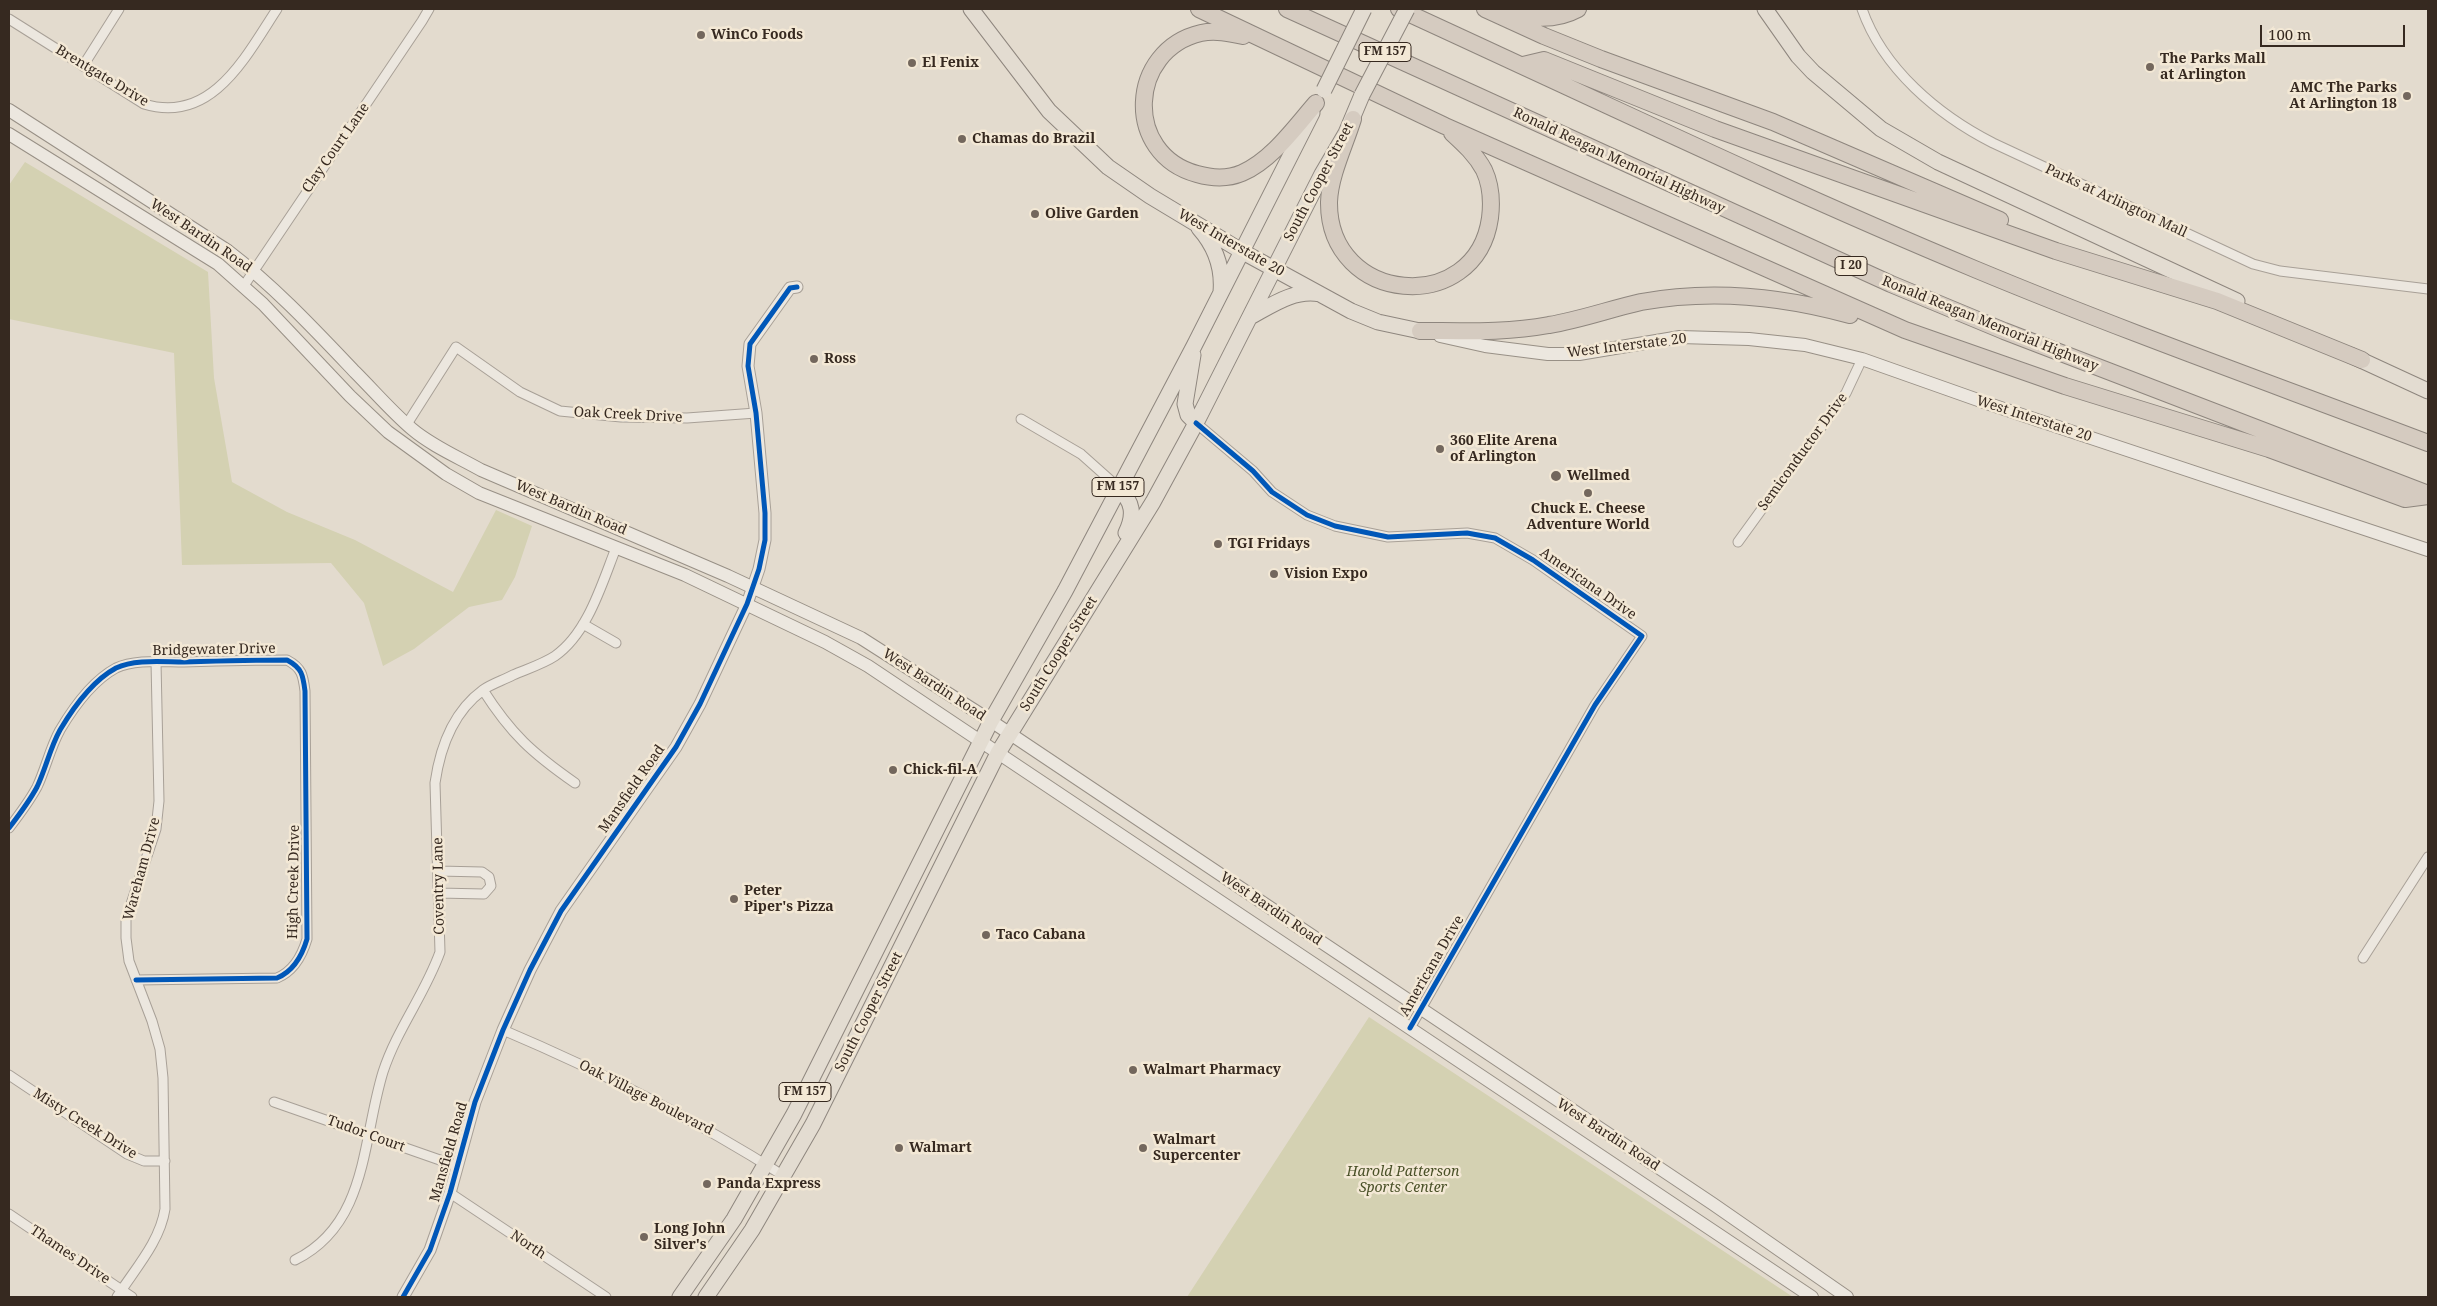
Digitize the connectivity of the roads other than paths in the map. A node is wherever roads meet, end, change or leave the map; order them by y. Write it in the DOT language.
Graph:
graph roads {
  1 [pos="118,9"];
  2 [pos="277,9"];
  3 [pos="429,9"];
  4 [pos="971,9"];
  5 [pos="1198,9"];
  6 [pos="1287,9"];
  7 [pos="1364,9"];
  8 [pos="1399,9"];
  9 [pos="1407,9"];
  10 [pos="1485,9"];
  11 [pos="1497,9"];
  12 [pos="1578,9"];
  13 [pos="1765,9"];
  14 [pos="1862,9"];
  15 [pos="9,20"];
  16 [pos="1295,54"];
  17 [pos="1523,65"];
  18 [pos="83,66"];
  19 [pos="1320,97"];
  20 [pos="10,114"];
  21 [pos="1353,119"];
  22 [pos="1445,126"];
  23 [pos="9,134"];
  24 [pos="1191,220"];
  25 [pos="1243,252"];
  26 [pos="1274,268"];
  27 [pos="254,270"];
  28 [pos="2158,282"];
  29 [pos="243,287"];
  30 [pos="798,287"];
  31 [pos="2428,289"];
  32 [pos="1321,294"];
  33 [pos="1220,295"];
  34 [pos="1250,317"];
  35 [pos="1905,330"];
  36 [pos="1420,331"];
  37 [pos="1194,346"];
  38 [pos="1862,359"];
  39 [pos="2362,360"];
  40 [pos="2428,391"];
  41 [pos="756,413"];
  42 [pos="1021,419"];
  43 [pos="1196,423"];
  44 [pos="407,424"];
  45 [pos="2428,444"];
  46 [pos="1118,487"];
  47 [pos="2428,495"];
  48 [pos="1738,542"];
  49 [pos="616,548"];
  50 [pos="2428,550"];
  51 [pos="1106,578"];
  52 [pos="753,588"];
  53 [pos="746,604"];
  54 [pos="583,624"];
  55 [pos="616,643"];
  56 [pos="156,662"];
  57 [pos="297,665"];
  58 [pos="483,690"];
  59 [pos="991,722"];
  60 [pos="1009,734"];
  61 [pos="981,742"];
  62 [pos="998,753"];
  63 [pos="575,782"];
  64 [pos="9,828"];
  65 [pos="2428,857"];
  66 [pos="439,871"];
  67 [pos="1222,876"];
  68 [pos="439,893"];
  69 [pos="1211,894"];
  70 [pos="2363,958"];
  71 [pos="136,980"];
  72 [pos="1420,1010"];
  73 [pos="1410,1028"];
  74 [pos="503,1030"];
  75 [pos="9,1075"];
  76 [pos="274,1102"];
  77 [pos="369,1135"];
  78 [pos="165,1161"];
  79 [pos="766,1164"];
  80 [pos="457,1166"];
  81 [pos="784,1176"];
  82 [pos="450,1193"];
  83 [pos="1713,1204"];
  84 [pos="9,1214"];
  85 [pos="1702,1222"];
  86 [pos="295,1260"];
  87 [pos="119,1294"];
  88 [pos="132,1297"];
  89 [pos="402,1297"];
  90 [pos="606,1297"];
  91 [pos="680,1297"];
  92 [pos="706,1297"];
  93 [pos="1812,1297"];
  94 [pos="1847,1297"];
  1 -- 18 [label="street"];
  2 -- 18 [label="street, Brentgate Drive"];
  3 -- 27 [label="street, Clay Court Lane"];
  4 -- 24 [label="main road, West Interstate 20"];
  5 -- 16 [label="highway"];
  6 -- 47 [label="highway, Ronald Reagan Memorial Highway / I 20"];
  7 -- 19 [label="main road, South Cooper Street / FM 157, bridge"];
  8 -- 17 [label="highway"];
  9 -- 21 [label="main road, South Cooper Street / FM 157, bridge"];
  10 -- 28 [label="highway"];
  11 -- 12 [label="highway"];
  13 -- 39 [label="main road"];
  14 -- 31 [label="street, Parks at Arlington Mall"];
  15 -- 18 [label="street, Brentgate Drive"];
  16 -- 19 [label="highway"];
  16 -- 22 [label="highway"];
  17 -- 28 [label="highway"];
  17 -- 45 [label="highway"];
  19 -- 25 [label="main road, South Cooper Street / FM 157"];
  20 -- 27 [label="main road, West Bardin Road"];
  21 -- 22 [label="highway"];
  21 -- 26 [label="main road, South Cooper Street / FM 157"];
  22 -- 35 [label="highway"];
  23 -- 29 [label="main road, West Bardin Road"];
  24 -- 25 [label="main road, West Interstate 20"];
  24 -- 33 [label="main road"];
  25 -- 26 [label="main road, West Interstate 20"];
  25 -- 33 [label="main road, South Cooper Street / FM 157"];
  26 -- 32 [label="main road, West Interstate 20"];
  26 -- 34 [label="main road, South Cooper Street / FM 157"];
  27 -- 29 [label="street, Clay Court Lane"];
  27 -- 44 [label="main road, West Bardin Road"];
  28 -- 39 [label="highway"];
  29 -- 49 [label="main road, West Bardin Road"];
  30 -- 41 [label="street, Mansfield Road"];
  32 -- 34 [label="main road"];
  32 -- 36 [label="main road, West Interstate 20"];
  33 -- 37 [label="main road, South Cooper Street / FM 157"];
  34 -- 43 [label="main road, South Cooper Street / FM 157"];
  35 -- 36 [label="highway"];
  35 -- 47 [label="highway"];
  36 -- 38 [label="main road, West Interstate 20"];
  37 -- 43 [label="main road"];
  37 -- 46 [label="main road, South Cooper Street / FM 157"];
  38 -- 48 [label="street, Semiconductor Drive"];
  38 -- 50 [label="main road, West Interstate 20"];
  39 -- 40 [label="main road"];
  41 -- 44 [label="street, Oak Creek Drive"];
  41 -- 52 [label="street, Mansfield Road"];
  42 -- 46 [label="street"];
  43 -- 51 [label="main road, South Cooper Street / FM 157"];
  43 -- 72 [label="street, Americana Drive"];
  44 -- 52 [label="main road, West Bardin Road"];
  46 -- 51 [label="main road"];
  46 -- 59 [label="main road, South Cooper Street / FM 157"];
  49 -- 53 [label="main road, West Bardin Road"];
  49 -- 54 [label="street, Coventry Lane"];
  51 -- 60 [label="main road, South Cooper Street / FM 157"];
  52 -- 53 [label="street, Mansfield Road"];
  52 -- 59 [label="main road, West Bardin Road"];
  53 -- 61 [label="main road, West Bardin Road"];
  53 -- 74 [label="street, Mansfield Road"];
  54 -- 55 [label="street"];
  54 -- 58 [label="street, Coventry Lane"];
  56 -- 57 [label="street, Bridgewater Drive"];
  56 -- 64 [label="street, Bridgewater Drive"];
  56 -- 71 [label="street, Wareham Drive"];
  57 -- 71 [label="street, High Creek Drive"];
  58 -- 63 [label="street"];
  58 -- 66 [label="street, Coventry Lane"];
  59 -- 60 [label="main road, West Bardin Road"];
  59 -- 61 [label="main road, South Cooper Street / FM 157"];
  60 -- 62 [label="main road, South Cooper Street / FM 157"];
  60 -- 67 [label="main road, West Bardin Road"];
  61 -- 62 [label="main road, West Bardin Road"];
  61 -- 79 [label="main road, South Cooper Street / FM 157"];
  62 -- 69 [label="main road, West Bardin Road"];
  62 -- 81 [label="main road, South Cooper Street / FM 157"];
  65 -- 70 [label="street"];
  66 -- 68 [label="street, Coventry Lane"];
  66 -- 68 [label="street"];
  67 -- 69 [label="main road"];
  67 -- 72 [label="main road, West Bardin Road"];
  68 -- 77 [label="street, Coventry Lane"];
  69 -- 73 [label="main road, West Bardin Road"];
  71 -- 78 [label="street, Wareham Drive"];
  72 -- 73 [label="street, Americana Drive"];
  72 -- 83 [label="main road, West Bardin Road"];
  73 -- 85 [label="main road, West Bardin Road"];
  74 -- 79 [label="street, Oak Village Boulevard"];
  74 -- 80 [label="street, Mansfield Road"];
  75 -- 78 [label="street, Misty Creek Drive"];
  76 -- 77 [label="street, Tudor Court"];
  77 -- 80 [label="street, Tudor Court"];
  77 -- 86 [label="street, Coventry Lane"];
  78 -- 87 [label="street, Wareham Drive"];
  79 -- 81 [label="street, Oak Village Boulevard"];
  79 -- 91 [label="main road, South Cooper Street / FM 157"];
  80 -- 82 [label="street, Mansfield Road"];
  81 -- 92 [label="main road, South Cooper Street / FM 157"];
  82 -- 89 [label="street, Mansfield Road"];
  82 -- 90 [label="street, North"];
  83 -- 85 [label="main road"];
  83 -- 94 [label="main road, West Bardin Road"];
  84 -- 87 [label="street, Thames Drive"];
  85 -- 93 [label="main road, West Bardin Road"];
  87 -- 88 [label="street, Thames Drive"];
}
